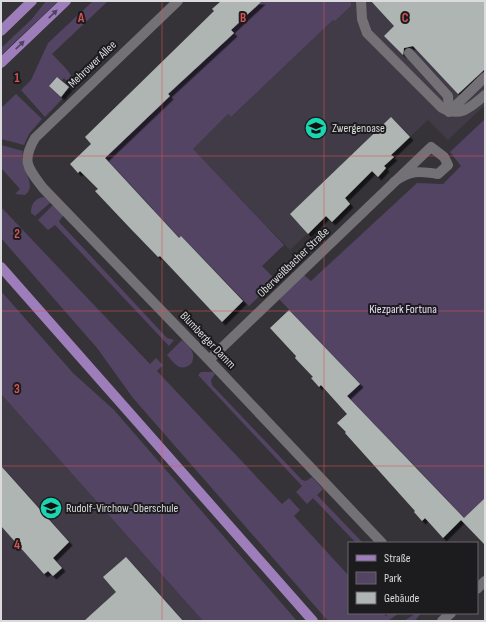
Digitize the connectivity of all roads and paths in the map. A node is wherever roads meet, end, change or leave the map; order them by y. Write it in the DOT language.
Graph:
graph roads {
  1 [pos="32,1"];
  2 [pos="66,1"];
  3 [pos="178,1"];
  4 [pos="361,1"];
  5 [pos="1,31"];
  6 [pos="409,52"];
  7 [pos="1,63"];
  8 [pos="485,77"];
  9 [pos="485,95"];
  10 [pos="448,112"];
  11 [pos="28,150"];
  12 [pos="394,182"];
  13 [pos="1,267"];
  14 [pos="209,360"];
  15 [pos="381,542"];
  16 [pos="313,621"];
  1 -- 5 [label="main road"];
  7 -- 2 [label="main road, one-way"];
  3 -- 11 [label="street, Mehrower Allee"];
  4 -- 10 [label="street"];
  6 -- 10 [label="street"];
  8 -- 10 [label="street"];
  9 -- 10 [label="street"];
  11 -- 14 [label="street, Blumberger Damm"];
  12 -- 12 [label="street, Oberweißbacher Straße"];
  12 -- 14 [label="street, Oberweißbacher Straße"];
  13 -- 16 [label="main road"];
  14 -- 15 [label="street, Blumberger Damm"];
}
